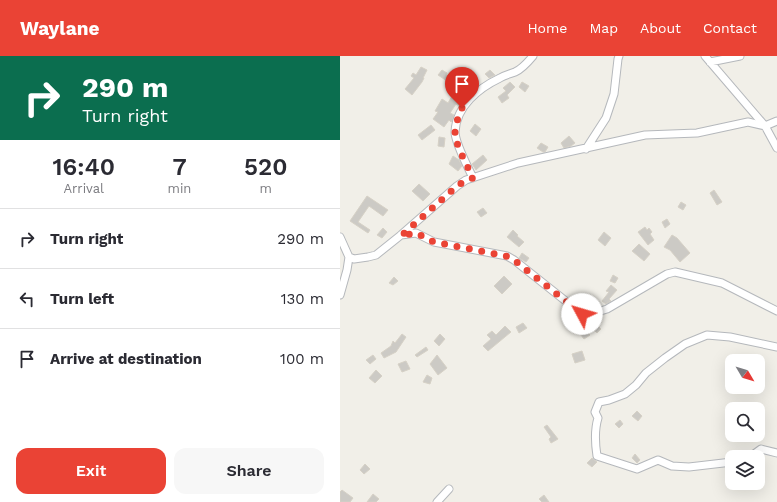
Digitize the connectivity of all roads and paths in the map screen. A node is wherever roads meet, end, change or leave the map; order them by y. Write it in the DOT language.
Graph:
graph roads {
  1 [pos="533,56"];
  2 [pos="620,56"];
  3 [pos="740,56"];
  4 [pos="707,59"];
  5 [pos="777,121"];
  6 [pos="765,126"];
  7 [pos="777,148"];
  8 [pos="586,149"];
  9 [pos="473,178"];
  10 [pos="401,236"];
  11 [pos="340,237"];
  12 [pos="349,257"];
  13 [pos="340,295"];
  14 [pos="777,311"];
  15 [pos="777,347"];
  16 [pos="765,451"];
  17 [pos="777,453"];
  18 [pos="725,463"];
  19 [pos="449,489"];
  20 [pos="437,502"];
  1 -- 9 [label="street"];
  2 -- 8 [label="street"];
  3 -- 4 [label="street"];
  4 -- 6 [label="street"];
  5 -- 6 [label="street"];
  6 -- 7 [label="street"];
  6 -- 8 [label="street"];
  8 -- 9 [label="street"];
  9 -- 10 [label="street"];
  10 -- 12 [label="street"];
  10 -- 14 [label="street"];
  11 -- 12 [label="street"];
  12 -- 13 [label="street"];
  15 -- 18 [label="street"];
  16 -- 17 [label="street"];
  19 -- 20 [label="street"];
}
